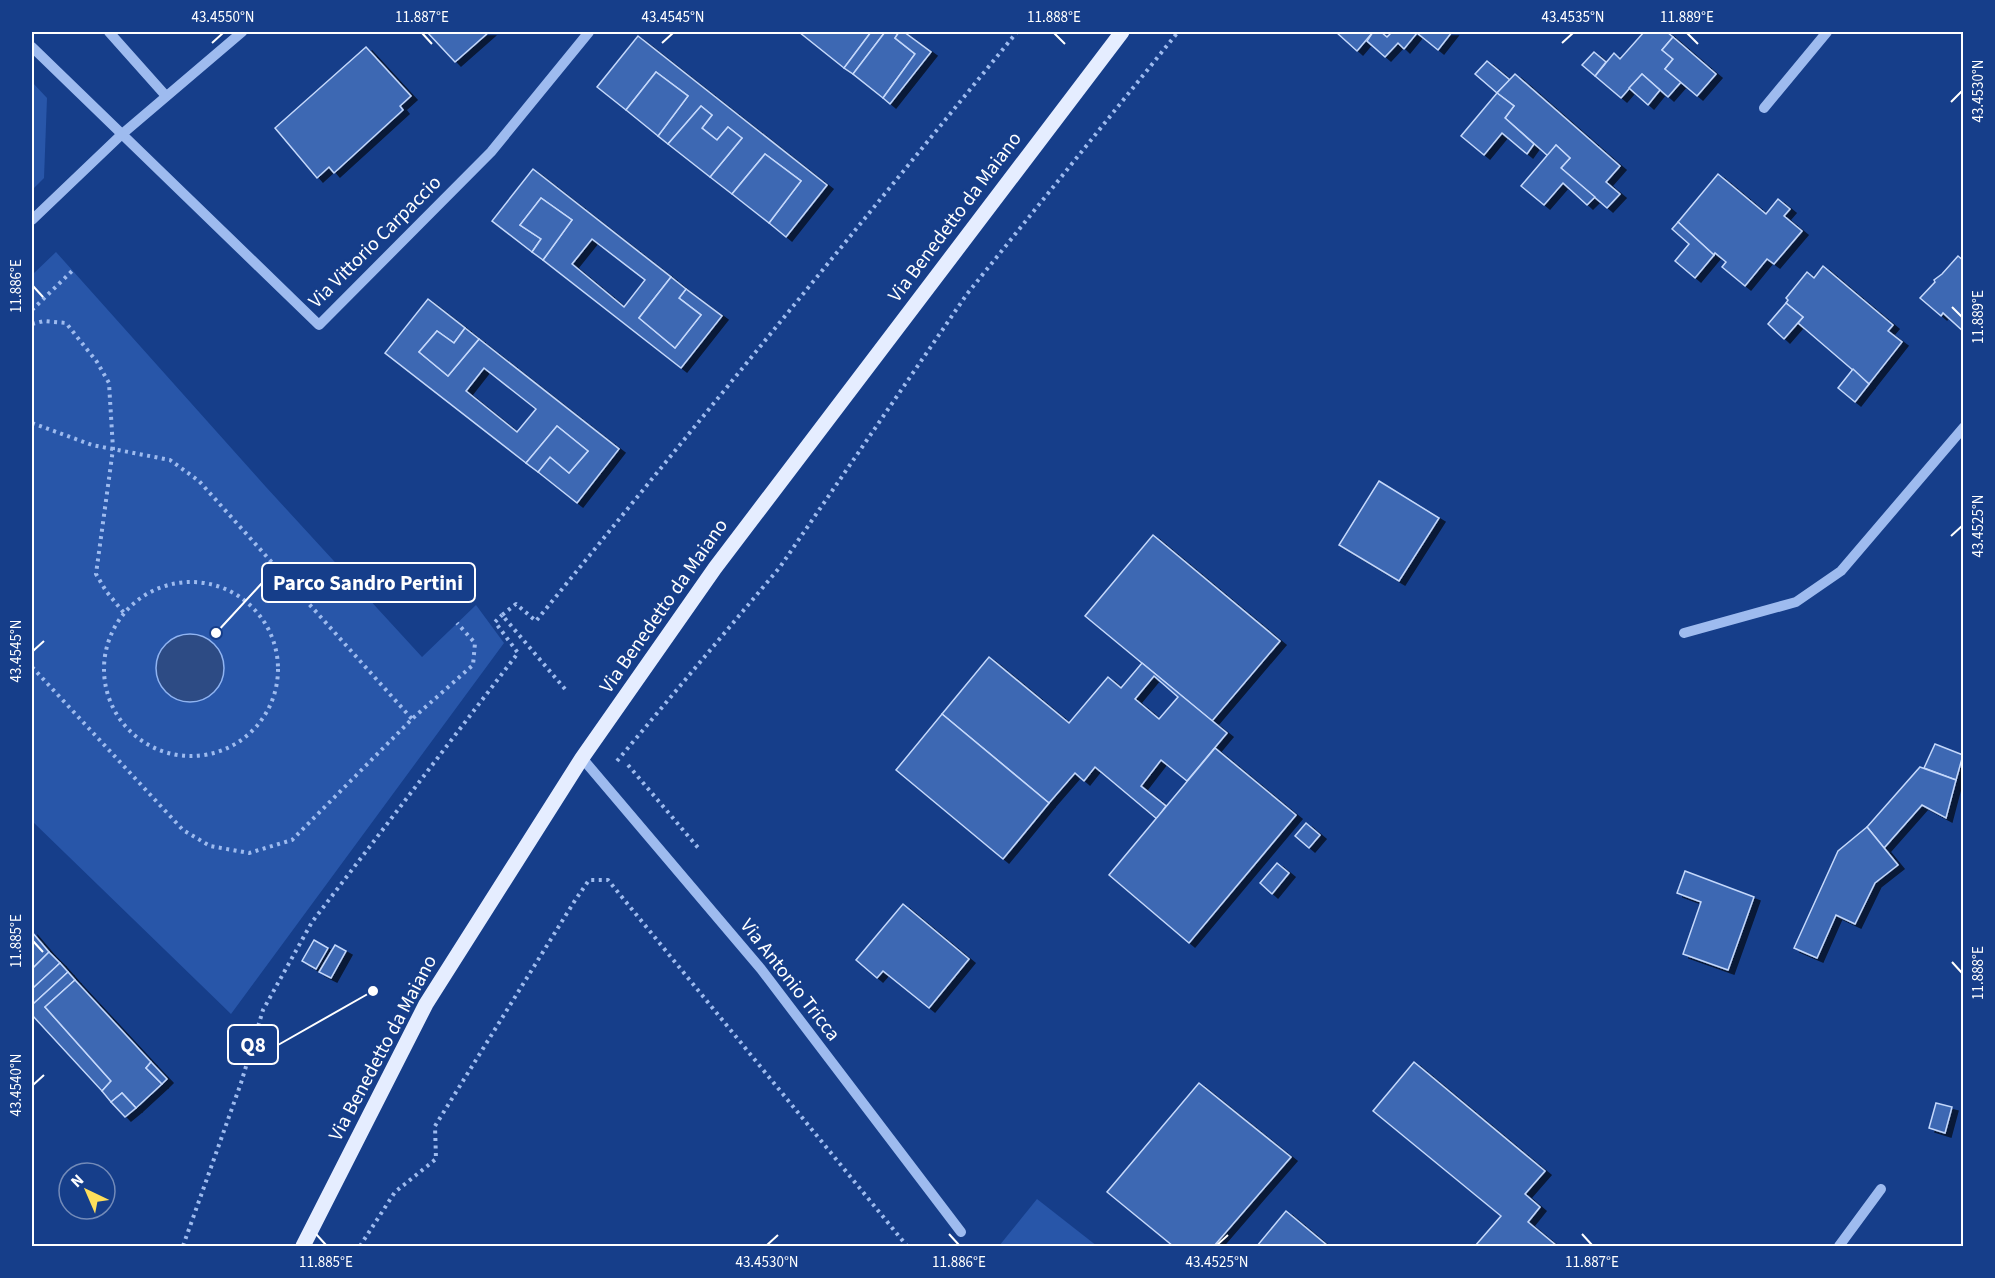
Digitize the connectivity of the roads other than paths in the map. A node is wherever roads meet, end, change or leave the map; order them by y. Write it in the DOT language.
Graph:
graph roads {
  1 [pos="109,32"];
  2 [pos="242,32"];
  3 [pos="589,32"];
  4 [pos="1122,32"];
  5 [pos="1827,32"];
  6 [pos="32,47"];
  7 [pos="166,96"];
  8 [pos="1764,108"];
  9 [pos="121,135"];
  10 [pos="32,220"];
  11 [pos="1964,427"];
  12 [pos="1684,633"];
  13 [pos="582,758"];
  14 [pos="1881,1189"];
  15 [pos="961,1232"];
  16 [pos="303,1246"];
  17 [pos="1839,1246"];
  1 -- 7 [label="street"];
  2 -- 7 [label="street"];
  3 -- 9 [label="street, Via Vittorio Carpaccio"];
  4 -- 13 [label="main road, Via Benedetto da Maiano"];
  5 -- 8 [label="street"];
  6 -- 9 [label="street"];
  7 -- 9 [label="street"];
  9 -- 10 [label="street"];
  11 -- 12 [label="street"];
  13 -- 15 [label="street, Via Antonio Tricca"];
  13 -- 16 [label="main road, Via Benedetto da Maiano"];
  14 -- 17 [label="street"];
}
